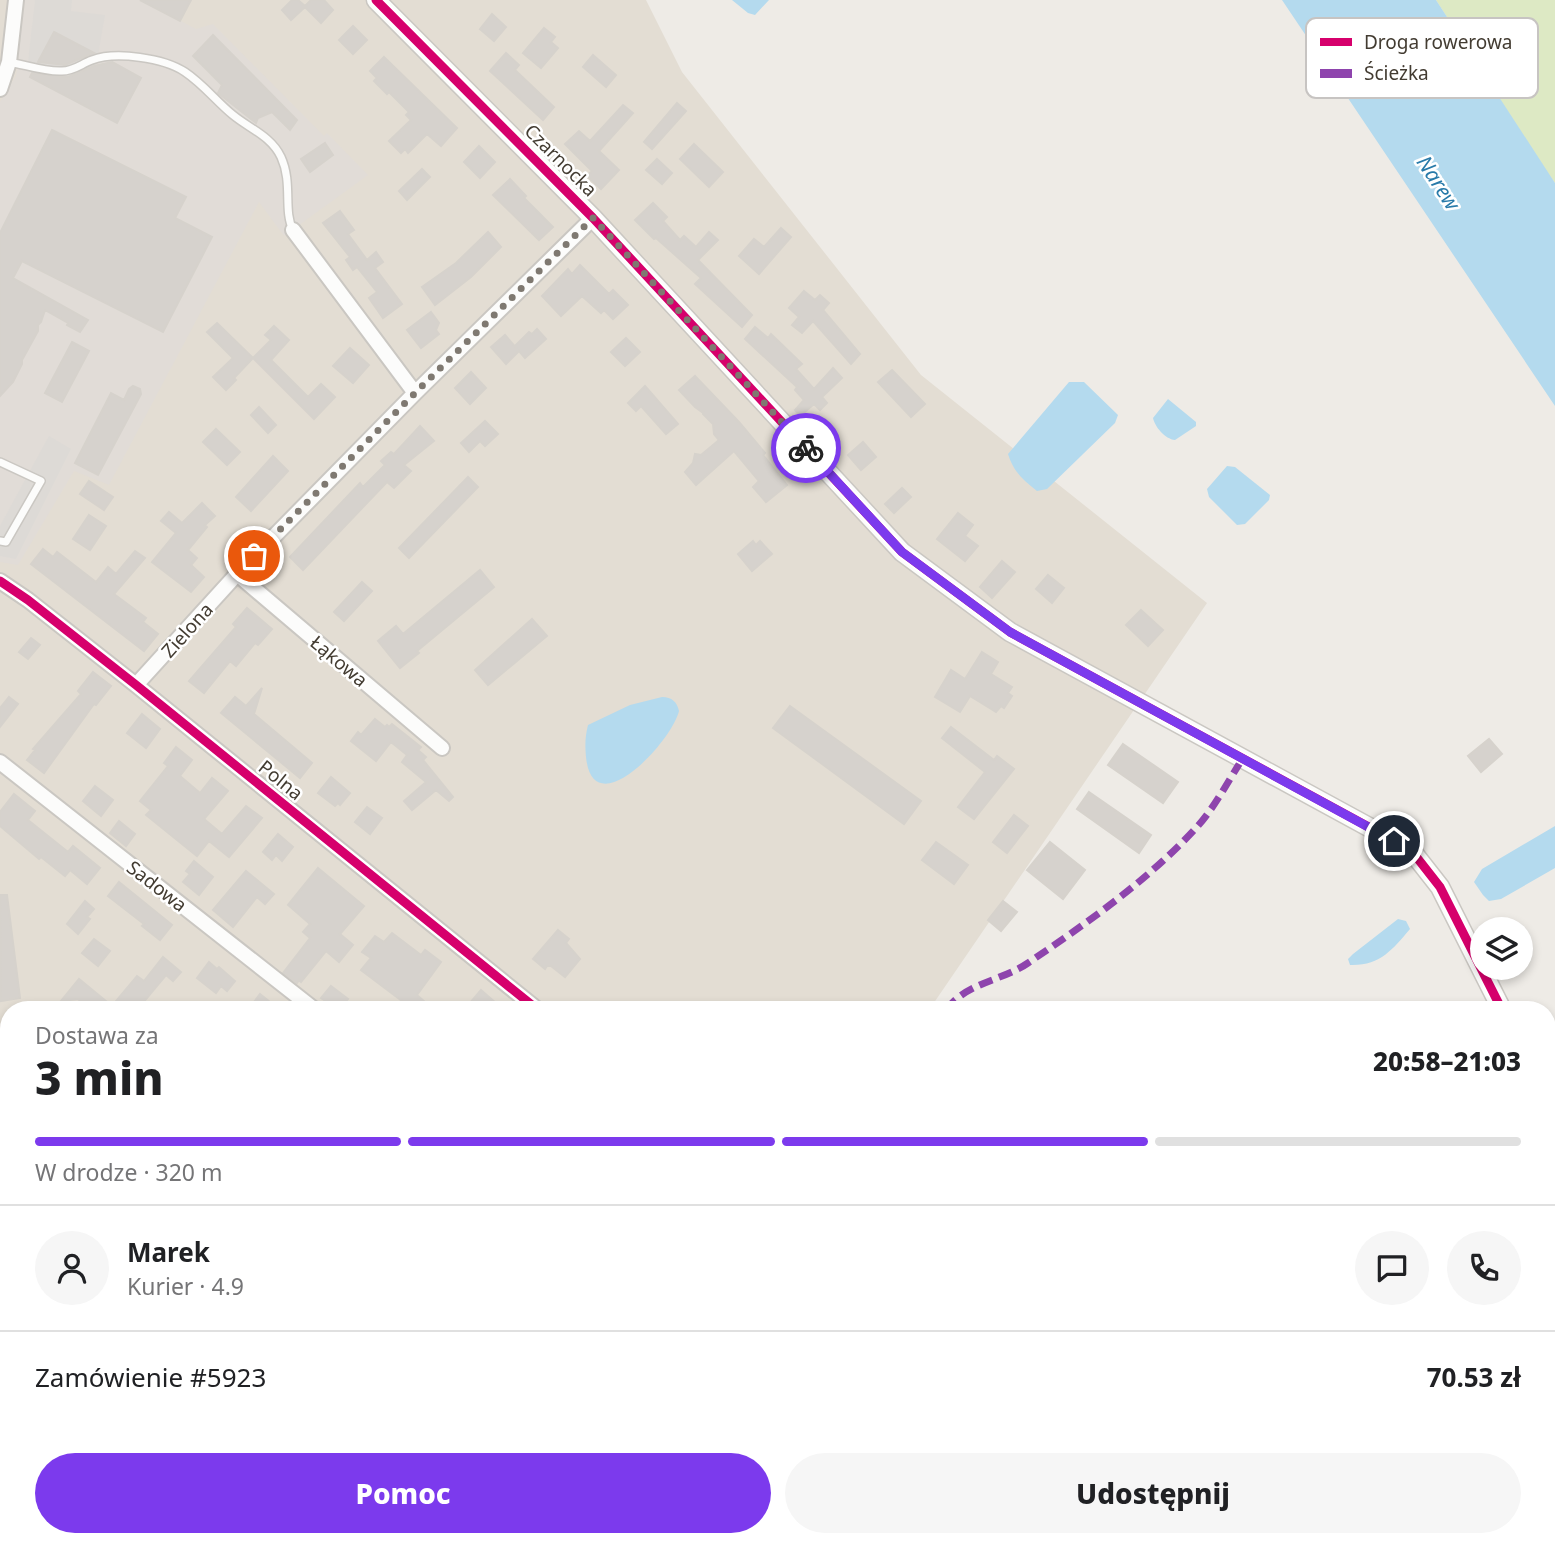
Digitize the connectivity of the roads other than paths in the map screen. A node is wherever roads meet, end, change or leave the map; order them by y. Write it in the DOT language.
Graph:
graph roads {
  1 [pos="16,0"];
  2 [pos="376,0"];
  3 [pos="5,61"];
  4 [pos="0,89"];
  5 [pos="593,218"];
  6 [pos="293,230"];
  7 [pos="415,393"];
  8 [pos="0,461"];
  9 [pos="0,541"];
  10 [pos="237,574"];
  11 [pos="0,581"];
  12 [pos="136,685"];
  13 [pos="442,748"];
  14 [pos="0,762"];
  15 [pos="304,1001"];
  16 [pos="527,1001"];
  17 [pos="1497,1001"];
  1 -- 3 [label="street"];
  2 -- 5 [label="street, Czarnocka"];
  3 -- 4 [label="street"];
  3 -- 6 [label="lane"];
  5 -- 7 [label="street, Zielona"];
  5 -- 17 [label="street, Czarnocka"];
  6 -- 7 [label="street"];
  7 -- 10 [label="street, Zielona"];
  8 -- 9 [label="lane"];
  10 -- 12 [label="street, Zielona"];
  10 -- 13 [label="street, Łąkowa"];
  11 -- 12 [label="street, Polna"];
  12 -- 16 [label="street, Polna"];
  14 -- 15 [label="street, Sadowa"];
}
